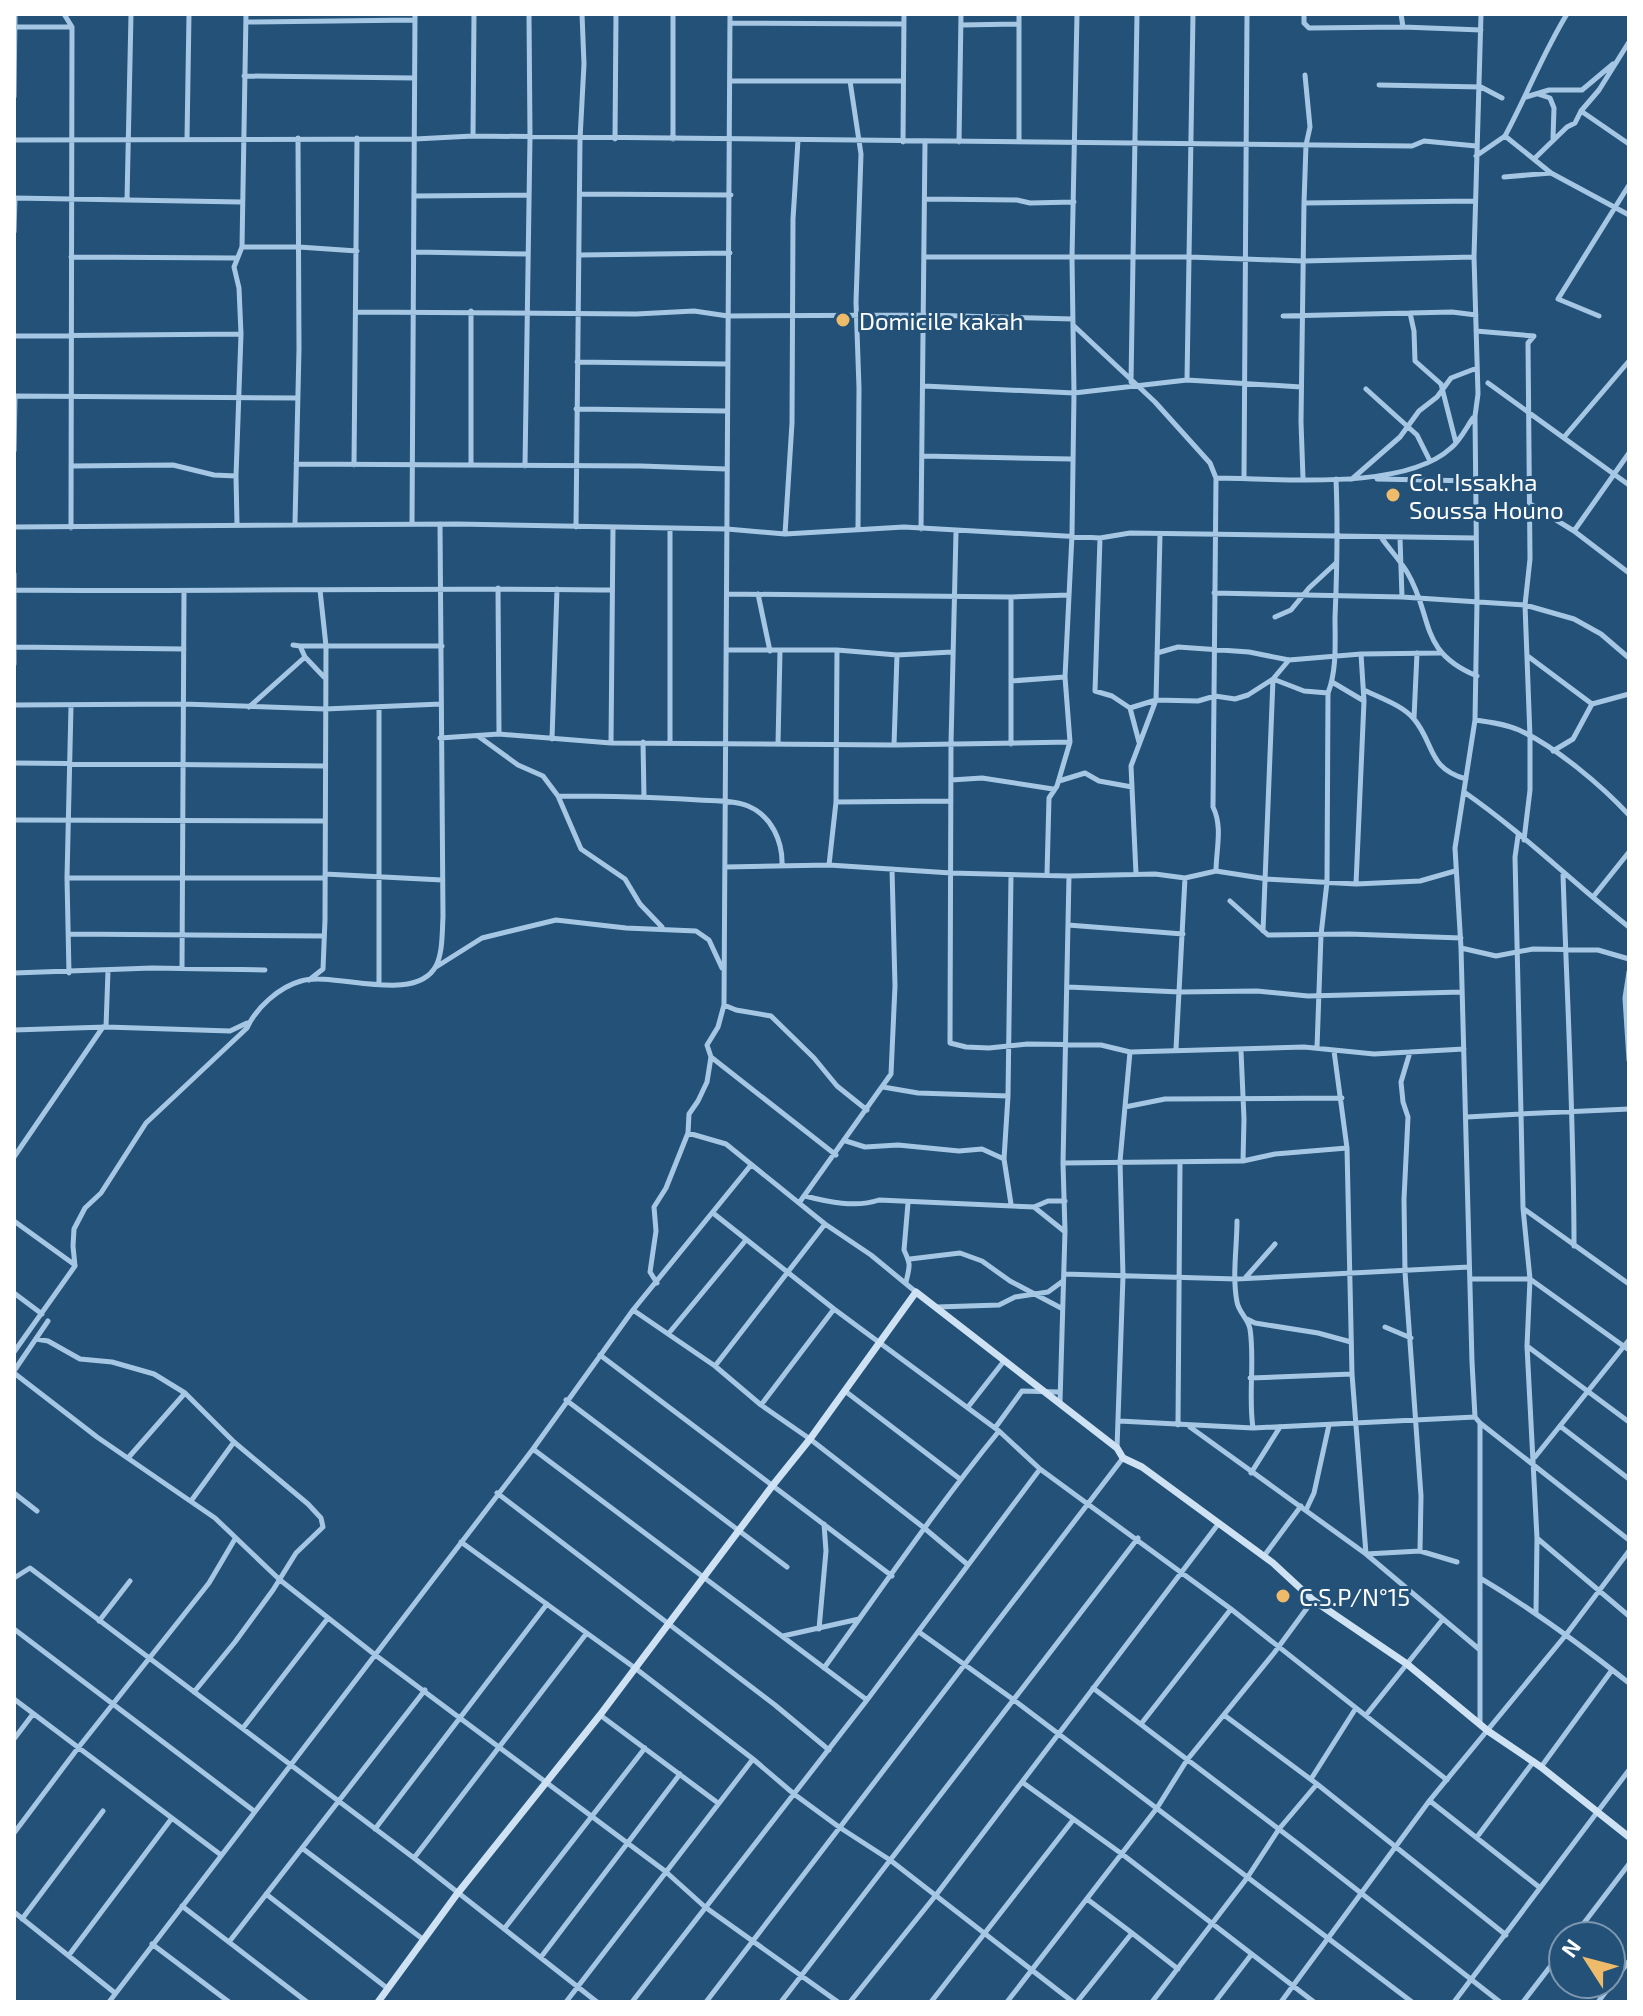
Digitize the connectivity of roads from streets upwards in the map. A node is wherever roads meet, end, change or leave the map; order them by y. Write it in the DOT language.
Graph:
graph roads {
  1 [pos="15,14"];
  2 [pos="64,14"];
  3 [pos="131,14"];
  4 [pos="189,14"];
  5 [pos="246,14"];
  6 [pos="474,14"];
  7 [pos="529,14"];
  8 [pos="582,14"];
  9 [pos="616,14"];
  10 [pos="673,14"];
  11 [pos="730,14"];
  12 [pos="904,14"];
  13 [pos="961,14"];
  14 [pos="1019,14"];
  15 [pos="1077,14"];
  16 [pos="1137,14"];
  17 [pos="1193,14"];
  18 [pos="1247,14"];
  19 [pos="1304,14"];
  20 [pos="1401,14"];
  21 [pos="1481,14"];
  22 [pos="1567,14"];
  23 [pos="414,17"];
  24 [pos="246,22"];
  25 [pos="731,23"];
  26 [pos="904,24"];
  27 [pos="1019,24"];
  28 [pos="961,25"];
  29 [pos="15,27"];
  30 [pos="72,27"];
  31 [pos="1403,27"];
  32 [pos="1481,30"];
  33 [pos="1629,42"];
  34 [pos="1619,58"];
  35 [pos="1305,75"];
  36 [pos="244,76"];
  37 [pos="414,78"];
  38 [pos="14,81"];
  39 [pos="731,81"];
  40 [pos="850,81"];
  41 [pos="902,81"];
  42 [pos="1379,85"];
  43 [pos="1481,87"];
  44 [pos="1537,93"];
  45 [pos="14,97"];
  46 [pos="1526,97"];
  47 [pos="1502,98"];
  48 [pos="1581,111"];
  49 [pos="473,136"];
  50 [pos="1505,136"];
  51 [pos="530,137"];
  52 [pos="243,138"];
  53 [pos="298,138"];
  54 [pos="357,138"];
  55 [pos="129,139"];
  56 [pos="187,139"];
  57 [pos="415,139"];
  58 [pos="580,139"];
  59 [pos="615,139"];
  60 [pos="673,139"];
  61 [pos="731,139"];
  62 [pos="1553,139"];
  63 [pos="14,140"];
  64 [pos="71,140"];
  65 [pos="798,140"];
  66 [pos="857,141"];
  67 [pos="903,142"];
  68 [pos="925,142"];
  69 [pos="959,142"];
  70 [pos="1019,142"];
  71 [pos="1074,142"];
  72 [pos="1134,143"];
  73 [pos="1191,143"];
  74 [pos="1247,144"];
  75 [pos="1629,144"];
  76 [pos="1306,145"];
  77 [pos="1476,146"];
  78 [pos="1476,156"];
  79 [pos="1534,159"];
  80 [pos="1551,173"];
  81 [pos="1504,177"];
  82 [pos="1629,185"];
  83 [pos="580,194"];
  84 [pos="528,195"];
  85 [pos="731,195"];
  86 [pos="414,196"];
  87 [pos="15,198"];
  88 [pos="71,199"];
  89 [pos="925,199"];
  90 [pos="127,200"];
  91 [pos="1475,201"];
  92 [pos="241,202"];
  93 [pos="1074,202"];
  94 [pos="1304,203"];
  95 [pos="1613,208"];
  96 [pos="1629,215"];
  97 [pos="14,232"];
  98 [pos="242,247"];
  99 [pos="299,247"];
  100 [pos="357,251"];
  101 [pos="415,252"];
  102 [pos="730,253"];
  103 [pos="528,254"];
  104 [pos="580,255"];
  105 [pos="71,257"];
  106 [pos="924,257"];
  107 [pos="1189,257"];
  108 [pos="1474,257"];
  109 [pos="237,258"];
  110 [pos="1072,258"];
  111 [pos="1131,258"];
  112 [pos="1246,261"];
  113 [pos="1303,261"];
  114 [pos="414,311"];
  115 [pos="471,311"];
  116 [pos="357,312"];
  117 [pos="527,312"];
  118 [pos="578,313"];
  119 [pos="1410,313"];
  120 [pos="793,314"];
  121 [pos="923,315"];
  122 [pos="1302,315"];
  123 [pos="1476,315"];
  124 [pos="728,316"];
  125 [pos="857,316"];
  126 [pos="1283,316"];
  127 [pos="1599,316"];
  128 [pos="1073,322"];
  129 [pos="1476,331"];
  130 [pos="241,334"];
  131 [pos="14,336"];
  132 [pos="71,336"];
  133 [pos="1629,361"];
  134 [pos="577,362"];
  135 [pos="727,364"];
  136 [pos="1478,368"];
  137 [pos="1187,380"];
  138 [pos="1488,383"];
  139 [pos="1245,384"];
  140 [pos="1133,385"];
  141 [pos="924,386"];
  142 [pos="1301,387"];
  143 [pos="1366,389"];
  144 [pos="1442,390"];
  145 [pos="1074,393"];
  146 [pos="14,396"];
  147 [pos="72,396"];
  148 [pos="239,398"];
  149 [pos="298,398"];
  150 [pos="576,409"];
  151 [pos="727,411"];
  152 [pos="1528,411"];
  153 [pos="1475,416"];
  154 [pos="1408,426"];
  155 [pos="1565,436"];
  156 [pos="1456,443"];
  157 [pos="14,451"];
  158 [pos="1629,453"];
  159 [pos="923,456"];
  160 [pos="1071,459"];
  161 [pos="1430,461"];
  162 [pos="296,464"];
  163 [pos="354,465"];
  164 [pos="471,465"];
  165 [pos="72,466"];
  166 [pos="525,466"];
  167 [pos="575,466"];
  168 [pos="412,467"];
  169 [pos="726,469"];
  170 [pos="1613,473"];
  171 [pos="236,476"];
  172 [pos="1216,478"];
  173 [pos="1244,478"];
  174 [pos="1303,478"];
  175 [pos="1336,479"];
  176 [pos="1351,479"];
  177 [pos="1368,479"];
  178 [pos="1475,481"];
  179 [pos="1629,485"];
  180 [pos="1530,503"];
  181 [pos="295,523"];
  182 [pos="237,524"];
  183 [pos="412,524"];
  184 [pos="440,524"];
  185 [pos="14,527"];
  186 [pos="576,527"];
  187 [pos="613,527"];
  188 [pos="71,528"];
  189 [pos="670,528"];
  190 [pos="727,529"];
  191 [pos="858,529"];
  192 [pos="921,529"];
  193 [pos="1574,531"];
  194 [pos="956,532"];
  195 [pos="785,534"];
  196 [pos="1072,535"];
  197 [pos="1160,535"];
  198 [pos="1215,535"];
  199 [pos="1338,536"];
  200 [pos="1381,537"];
  201 [pos="1100,538"];
  202 [pos="1400,538"];
  203 [pos="1476,538"];
  204 [pos="1337,562"];
  205 [pos="1401,563"];
  206 [pos="1629,573"];
  207 [pos="14,574"];
  208 [pos="498,588"];
  209 [pos="442,589"];
  210 [pos="557,589"];
  211 [pos="14,590"];
  212 [pos="320,590"];
  213 [pos="612,590"];
  214 [pos="184,592"];
  215 [pos="1214,593"];
  216 [pos="728,594"];
  217 [pos="758,594"];
  218 [pos="1303,594"];
  219 [pos="1069,595"];
  220 [pos="1336,595"];
  221 [pos="955,597"];
  222 [pos="1011,597"];
  223 [pos="1402,597"];
  224 [pos="1418,599"];
  225 [pos="1477,602"];
  226 [pos="1525,605"];
  227 [pos="1275,617"];
  228 [pos="293,645"];
  229 [pos="300,646"];
  230 [pos="326,646"];
  231 [pos="442,646"];
  232 [pos="14,647"];
  233 [pos="184,649"];
  234 [pos="1216,649"];
  235 [pos="728,650"];
  236 [pos="837,650"];
  237 [pos="770,651"];
  238 [pos="780,651"];
  239 [pos="952,652"];
  240 [pos="1157,653"];
  241 [pos="1417,653"];
  242 [pos="1440,653"];
  243 [pos="1361,654"];
  244 [pos="897,655"];
  245 [pos="1334,655"];
  246 [pos="305,657"];
  247 [pos="1529,657"];
  248 [pos="1629,658"];
  249 [pos="1289,660"];
  250 [pos="14,664"];
  251 [pos="1477,676"];
  252 [pos="1065,677"];
  253 [pos="325,678"];
  254 [pos="1273,679"];
  255 [pos="1011,681"];
  256 [pos="1332,682"];
  257 [pos="1364,690"];
  258 [pos="1328,693"];
  259 [pos="1629,694"];
  260 [pos="1215,696"];
  261 [pos="1156,700"];
  262 [pos="1364,701"];
  263 [pos="184,704"];
  264 [pos="441,704"];
  265 [pos="1592,704"];
  266 [pos="14,705"];
  267 [pos="71,706"];
  268 [pos="379,707"];
  269 [pos="249,708"];
  270 [pos="1130,708"];
  271 [pos="325,709"];
  272 [pos="1414,719"];
  273 [pos="1475,720"];
  274 [pos="499,734"];
  275 [pos="477,736"];
  276 [pos="1530,737"];
  277 [pos="440,738"];
  278 [pos="552,739"];
  279 [pos="643,742"];
  280 [pos="1070,742"];
  281 [pos="611,743"];
  282 [pos="670,743"];
  283 [pos="726,743"];
  284 [pos="837,743"];
  285 [pos="951,743"];
  286 [pos="1139,743"];
  287 [pos="778,744"];
  288 [pos="1011,744"];
  289 [pos="894,745"];
  290 [pos="1553,751"];
  291 [pos="14,763"];
  292 [pos="69,764"];
  293 [pos="184,764"];
  294 [pos="324,766"];
  295 [pos="1466,779"];
  296 [pos="951,780"];
  297 [pos="1059,781"];
  298 [pos="1132,787"];
  299 [pos="1053,789"];
  300 [pos="1464,792"];
  301 [pos="558,796"];
  302 [pos="644,797"];
  303 [pos="951,801"];
  304 [pos="726,802"];
  305 [pos="836,802"];
  306 [pos="1629,815"];
  307 [pos="14,820"];
  308 [pos="69,820"];
  309 [pos="324,821"];
  310 [pos="183,822"];
  311 [pos="1518,836"];
  312 [pos="1524,840"];
  313 [pos="1629,852"];
  314 [pos="829,865"];
  315 [pos="782,866"];
  316 [pos="725,867"];
  317 [pos="892,869"];
  318 [pos="1216,871"];
  319 [pos="1455,871"];
  320 [pos="951,873"];
  321 [pos="1047,874"];
  322 [pos="1136,874"];
  323 [pos="1563,874"];
  324 [pos="1011,875"];
  325 [pos="325,876"];
  326 [pos="1069,876"];
  327 [pos="182,877"];
  328 [pos="67,878"];
  329 [pos="381,878"];
  330 [pos="1185,878"];
  331 [pos="1267,879"];
  332 [pos="442,880"];
  333 [pos="1327,882"];
  334 [pos="1356,884"];
  335 [pos="1593,897"];
  336 [pos="1230,901"];
  337 [pos="1068,925"];
  338 [pos="1629,927"];
  339 [pos="664,928"];
  340 [pos="1263,931"];
  341 [pos="69,934"];
  342 [pos="183,934"];
  343 [pos="1183,934"];
  344 [pos="1321,935"];
  345 [pos="324,936"];
  346 [pos="1461,938"];
  347 [pos="1461,948"];
  348 [pos="1566,949"];
  349 [pos="1517,951"];
  350 [pos="1629,959"];
  351 [pos="436,967"];
  352 [pos="182,968"];
  353 [pos="265,970"];
  354 [pos="108,971"];
  355 [pos="1629,972"];
  356 [pos="14,973"];
  357 [pos="69,973"];
  358 [pos="309,980"];
  359 [pos="724,980"];
  360 [pos="379,984"];
  361 [pos="1067,987"];
  362 [pos="1180,992"];
  363 [pos="1462,992"];
  364 [pos="1319,994"];
  365 [pos="724,1005"];
  366 [pos="250,1021"];
  367 [pos="104,1027"];
  368 [pos="14,1030"];
  369 [pos="1066,1045"];
  370 [pos="1008,1046"];
  371 [pos="1317,1048"];
  372 [pos="1176,1049"];
  373 [pos="1464,1049"];
  374 [pos="1241,1050"];
  375 [pos="1334,1051"];
  376 [pos="1130,1052"];
  377 [pos="1410,1052"];
  378 [pos="711,1057"];
  379 [pos="1629,1060"];
  380 [pos="883,1087"];
  381 [pos="1008,1096"];
  382 [pos="1244,1097"];
  383 [pos="1342,1098"];
  384 [pos="1125,1107"];
  385 [pos="1629,1109"];
  386 [pos="867,1110"];
  387 [pos="1570,1111"];
  388 [pos="1521,1114"];
  389 [pos="1467,1117"];
  390 [pos="688,1133"];
  391 [pos="846,1141"];
  392 [pos="1347,1148"];
  393 [pos="836,1155"];
  394 [pos="14,1157"];
  395 [pos="1004,1159"];
  396 [pos="1120,1161"];
  397 [pos="1243,1161"];
  398 [pos="1063,1163"];
  399 [pos="1180,1163"];
  400 [pos="751,1165"];
  401 [pos="805,1196"];
  402 [pos="1065,1201"];
  403 [pos="909,1202"];
  404 [pos="799,1203"];
  405 [pos="1011,1204"];
  406 [pos="1034,1207"];
  407 [pos="1523,1208"];
  408 [pos="713,1213"];
  409 [pos="14,1221"];
  410 [pos="1237,1221"];
  411 [pos="825,1224"];
  412 [pos="1065,1231"];
  413 [pos="746,1240"];
  414 [pos="1275,1244"];
  415 [pos="1574,1246"];
  416 [pos="910,1259"];
  417 [pos="75,1266"];
  418 [pos="1469,1267"];
  419 [pos="786,1272"];
  420 [pos="1405,1272"];
  421 [pos="1348,1273"];
  422 [pos="1123,1276"];
  423 [pos="1063,1277"];
  424 [pos="1180,1277"];
  425 [pos="1245,1278"];
  426 [pos="1236,1279"];
  427 [pos="1471,1279"];
  428 [pos="1530,1279"];
  429 [pos="906,1282"];
  430 [pos="657,1283"];
  431 [pos="1629,1284"];
  432 [pos="916,1292"];
  433 [pos="14,1293"];
  434 [pos="1038,1294"];
  435 [pos="936,1307"];
  436 [pos="1061,1308"];
  437 [pos="834,1309"];
  438 [pos="633,1310"];
  439 [pos="42,1314"];
  440 [pos="1246,1318"];
  441 [pos="48,1321"];
  442 [pos="1385,1327"];
  443 [pos="669,1333"];
  444 [pos="1411,1338"];
  445 [pos="36,1339"];
  446 [pos="1629,1340"];
  447 [pos="1351,1342"];
  448 [pos="881,1343"];
  449 [pos="1527,1346"];
  450 [pos="1626,1349"];
  451 [pos="14,1352"];
  452 [pos="600,1355"];
  453 [pos="1006,1359"];
  454 [pos="715,1366"];
  455 [pos="14,1372"];
  456 [pos="1352,1374"];
  457 [pos="1250,1378"];
  458 [pos="845,1391"];
  459 [pos="1046,1391"];
  460 [pos="1058,1392"];
  461 [pos="185,1393"];
  462 [pos="1587,1393"];
  463 [pos="566,1400"];
  464 [pos="1060,1402"];
  465 [pos="761,1405"];
  466 [pos="968,1407"];
  467 [pos="1415,1419"];
  468 [pos="1477,1420"];
  469 [pos="1119,1421"];
  470 [pos="1629,1422"];
  471 [pos="1357,1424"];
  472 [pos="1178,1425"];
  473 [pos="1329,1425"];
  474 [pos="1560,1426"];
  475 [pos="1190,1427"];
  476 [pos="1280,1427"];
  477 [pos="1253,1428"];
  478 [pos="997,1429"];
  479 [pos="810,1439"];
  480 [pos="234,1442"];
  481 [pos="1117,1448"];
  482 [pos="533,1449"];
  483 [pos="128,1458"];
  484 [pos="1123,1458"];
  485 [pos="1534,1462"];
  486 [pos="1040,1469"];
  487 [pos="1251,1473"];
  488 [pos="960,1479"];
  489 [pos="1629,1479"];
  490 [pos="773,1485"];
  491 [pos="14,1493"];
  492 [pos="497,1493"];
  493 [pos="191,1501"];
  494 [pos="1088,1505"];
  495 [pos="1303,1508"];
  496 [pos="37,1511"];
  497 [pos="1219,1523"];
  498 [pos="824,1524"];
  499 [pos="923,1527"];
  500 [pos="738,1531"];
  501 [pos="1138,1538"];
  502 [pos="1537,1538"];
  503 [pos="235,1539"];
  504 [pos="1629,1540"];
  505 [pos="461,1542"];
  506 [pos="1420,1551"];
  507 [pos="1629,1551"];
  508 [pos="1366,1554"];
  509 [pos="1264,1556"];
  510 [pos="1457,1562"];
  511 [pos="967,1564"];
  512 [pos="787,1567"];
  513 [pos="1181,1571"];
  514 [pos="892,1576"];
  515 [pos="14,1578"];
  516 [pos="703,1578"];
  517 [pos="1479,1578"];
  518 [pos="280,1580"];
  519 [pos="130,1581"];
  520 [pos="1599,1591"];
  521 [pos="1313,1600"];
  522 [pos="547,1604"];
  523 [pos="1231,1609"];
  524 [pos="1536,1612"];
  525 [pos="1629,1616"];
  526 [pos="328,1618"];
  527 [pos="860,1619"];
  528 [pos="1444,1619"];
  529 [pos="99,1621"];
  530 [pos="668,1623"];
  531 [pos="14,1629"];
  532 [pos="819,1629"];
  533 [pos="919,1632"];
  534 [pos="586,1634"];
  535 [pos="1565,1636"];
  536 [pos="782,1637"];
  537 [pos="1279,1646"];
  538 [pos="1480,1650"];
  539 [pos="374,1654"];
  540 [pos="149,1659"];
  541 [pos="1407,1664"];
  542 [pos="964,1665"];
  543 [pos="635,1668"];
  544 [pos="824,1668"];
  545 [pos="1612,1670"];
  546 [pos="1629,1683"];
  547 [pos="1093,1688"];
  548 [pos="425,1690"];
  549 [pos="194,1692"];
  550 [pos="14,1699"];
  551 [pos="867,1700"];
  552 [pos="1014,1700"];
  553 [pos="115,1704"];
  554 [pos="1356,1708"];
  555 [pos="33,1714"];
  556 [pos="600,1715"];
  557 [pos="1224,1715"];
  558 [pos="1366,1715"];
  559 [pos="462,1717"];
  560 [pos="1141,1724"];
  561 [pos="1480,1724"];
  562 [pos="243,1728"];
  563 [pos="1488,1731"];
  564 [pos="1058,1734"];
  565 [pos="14,1739"];
  566 [pos="498,1746"];
  567 [pos="78,1748"];
  568 [pos="645,1748"];
  569 [pos="829,1750"];
  570 [pos="753,1759"];
  571 [pos="1187,1760"];
  572 [pos="1534,1761"];
  573 [pos="290,1764"];
  574 [pos="1541,1767"];
  575 [pos="1629,1770"];
  576 [pos="680,1774"];
  577 [pos="1311,1779"];
  578 [pos="1447,1780"];
  579 [pos="545,1781"];
  580 [pos="1022,1782"];
  581 [pos="1317,1784"];
  582 [pos="794,1794"];
  583 [pos="1430,1800"];
  584 [pos="339,1801"];
  585 [pos="718,1803"];
  586 [pos="1157,1808"];
  587 [pos="103,1811"];
  588 [pos="254,1811"];
  589 [pos="1596,1812"];
  590 [pos="591,1815"];
  591 [pos="172,1818"];
  592 [pos="1073,1820"];
  593 [pos="839,1827"];
  594 [pos="375,1829"];
  595 [pos="1279,1829"];
  596 [pos="14,1833"];
  597 [pos="1477,1837"];
  598 [pos="1629,1837"];
  599 [pos="628,1842"];
  600 [pos="1395,1846"];
  601 [pos="302,1848"];
  602 [pos="1122,1854"];
  603 [pos="221,1855"];
  604 [pos="414,1858"];
  605 [pos="890,1860"];
  606 [pos="1629,1864"];
  607 [pos="665,1871"];
  608 [pos="1247,1878"];
  609 [pos="1539,1887"];
  610 [pos="1361,1893"];
  611 [pos="266,1894"];
  612 [pos="457,1894"];
  613 [pos="936,1895"];
  614 [pos="1087,1899"];
  615 [pos="182,1906"];
  616 [pos="705,1907"];
  617 [pos="14,1912"];
  618 [pos="22,1919"];
  619 [pos="1586,1920"];
  620 [pos="1213,1923"];
  621 [pos="504,1929"];
  622 [pos="1132,1933"];
  623 [pos="985,1934"];
  624 [pos="1506,1935"];
  625 [pos="1328,1939"];
  626 [pos="424,1940"];
  627 [pos="229,1942"];
  628 [pos="752,1942"];
  629 [pos="152,1944"];
  630 [pos="69,1955"];
  631 [pos="1251,1955"];
  632 [pos="541,1957"];
  633 [pos="1629,1961"];
  634 [pos="1178,1969"];
  635 [pos="1033,1970"];
  636 [pos="1547,1971"];
  637 [pos="802,1975"];
  638 [pos="1470,1978"];
  639 [pos="579,1986"];
  640 [pos="1293,1987"];
  641 [pos="387,1988"];
  642 [pos="115,1993"];
  643 [pos="109,2002"];
  644 [pos="229,2002"];
  645 [pos="307,2002"];
  646 [pos="378,2002"];
  647 [pos="566,2002"];
  648 [pos="597,2002"];
  649 [pos="632,2002"];
  650 [pos="706,2002"];
  651 [pos="781,2002"];
  652 [pos="838,2002"];
  653 [pos="850,2002"];
  654 [pos="931,2002"];
  655 [pos="1007,2002"];
  656 [pos="1075,2002"];
  657 [pos="1152,2002"];
  658 [pos="1215,2002"];
  659 [pos="1281,2002"];
  660 [pos="1314,2002"];
  661 [pos="1412,2002"];
  662 [pos="1454,2002"];
  663 [pos="1500,2002"];
  664 [pos="1523,2002"];
  665 [pos="1598,2002"];
  1 -- 29 [label="street"];
  2 -- 30 [label="street"];
  3 -- 55 [label="street"];
  4 -- 56 [label="street"];
  5 -- 24 [label="street"];
  6 -- 49 [label="street"];
  7 -- 51 [label="street"];
  8 -- 58 [label="street"];
  9 -- 59 [label="street"];
  10 -- 60 [label="street"];
  11 -- 25 [label="street"];
  12 -- 26 [label="street"];
  13 -- 28 [label="street"];
  14 -- 27 [label="street"];
  15 -- 71 [label="street"];
  16 -- 72 [label="street"];
  17 -- 73 [label="street"];
  18 -- 74 [label="street"];
  19 -- 31 [label="street"];
  20 -- 31 [label="street"];
  21 -- 32 [label="street"];
  22 -- 46 [label="street"];
  23 -- 24 [label="street"];
  23 -- 37 [label="street"];
  24 -- 36 [label="street"];
  25 -- 26 [label="street"];
  25 -- 39 [label="street"];
  26 -- 41 [label="street"];
  27 -- 28 [label="street"];
  27 -- 70 [label="street"];
  28 -- 69 [label="street"];
  29 -- 30 [label="street"];
  29 -- 38 [label="street"];
  30 -- 64 [label="street"];
  31 -- 32 [label="street"];
  32 -- 43 [label="street"];
  33 -- 34 [label="street"];
  34 -- 44 [label="street"];
  34 -- 48 [label="street"];
  35 -- 76 [label="street"];
  36 -- 37 [label="street"];
  36 -- 52 [label="street"];
  37 -- 57 [label="street"];
  38 -- 45 [label="street"];
  39 -- 40 [label="street"];
  39 -- 61 [label="street"];
  40 -- 41 [label="street"];
  40 -- 66 [label="street"];
  41 -- 67 [label="street"];
  42 -- 43 [label="street"];
  43 -- 47 [label="street"];
  43 -- 77 [label="street"];
  44 -- 46 [label="street"];
  44 -- 62 [label="street"];
  46 -- 50 [label="street"];
  48 -- 62 [label="street"];
  48 -- 75 [label="street"];
  49 -- 51 [label="street"];
  49 -- 57 [label="street"];
  50 -- 78 [label="street"];
  50 -- 79 [label="street"];
  51 -- 58 [label="street"];
  51 -- 84 [label="street"];
  52 -- 53 [label="street"];
  52 -- 56 [label="street"];
  52 -- 92 [label="street"];
  53 -- 54 [label="street"];
  53 -- 99 [label="street"];
  54 -- 57 [label="street"];
  54 -- 100 [label="street"];
  55 -- 56 [label="street"];
  55 -- 64 [label="street"];
  55 -- 90 [label="street"];
  57 -- 86 [label="street"];
  58 -- 59 [label="street"];
  58 -- 83 [label="street"];
  59 -- 60 [label="street"];
  60 -- 61 [label="street"];
  61 -- 65 [label="street"];
  61 -- 85 [label="street"];
  62 -- 79 [label="street"];
  63 -- 64 [label="street"];
  64 -- 88 [label="street"];
  65 -- 66 [label="street"];
  65 -- 120 [label="street"];
  66 -- 67 [label="street"];
  66 -- 125 [label="street"];
  67 -- 68 [label="street"];
  68 -- 69 [label="street"];
  68 -- 89 [label="street"];
  69 -- 70 [label="street"];
  70 -- 71 [label="street"];
  71 -- 72 [label="street"];
  71 -- 93 [label="street"];
  72 -- 73 [label="street"];
  72 -- 111 [label="street"];
  73 -- 74 [label="street"];
  73 -- 107 [label="street"];
  74 -- 76 [label="street"];
  74 -- 112 [label="street"];
  76 -- 77 [label="street"];
  76 -- 94 [label="street"];
  77 -- 78 [label="street"];
  78 -- 91 [label="street"];
  79 -- 80 [label="street"];
  80 -- 81 [label="street"];
  80 -- 95 [label="street"];
  82 -- 95 [label="street"];
  83 -- 85 [label="street"];
  83 -- 104 [label="street"];
  84 -- 86 [label="street"];
  84 -- 103 [label="street"];
  85 -- 102 [label="street"];
  86 -- 101 [label="street"];
  87 -- 88 [label="street"];
  87 -- 97 [label="street"];
  88 -- 90 [label="street"];
  88 -- 105 [label="street"];
  89 -- 93 [label="street"];
  89 -- 106 [label="street"];
  90 -- 92 [label="street"];
  91 -- 94 [label="street"];
  91 -- 108 [label="street"];
  92 -- 98 [label="street"];
  93 -- 110 [label="street"];
  94 -- 113 [label="street"];
  95 -- 96 [label="street"];
  95 -- 127 [label="street"];
  98 -- 99 [label="street"];
  98 -- 109 [label="street"];
  99 -- 100 [label="street"];
  99 -- 149 [label="street"];
  100 -- 116 [label="street"];
  101 -- 103 [label="street"];
  101 -- 114 [label="street"];
  102 -- 104 [label="street"];
  102 -- 124 [label="street"];
  103 -- 117 [label="street"];
  104 -- 118 [label="street"];
  105 -- 109 [label="street"];
  105 -- 132 [label="street"];
  106 -- 110 [label="street"];
  106 -- 121 [label="street"];
  107 -- 111 [label="street"];
  107 -- 112 [label="street"];
  107 -- 137 [label="street"];
  108 -- 113 [label="street"];
  108 -- 123 [label="street"];
  109 -- 130 [label="street"];
  110 -- 111 [label="street"];
  110 -- 128 [label="street"];
  111 -- 140 [label="street"];
  112 -- 113 [label="street"];
  112 -- 139 [label="street"];
  113 -- 122 [label="street"];
  114 -- 115 [label="street"];
  114 -- 116 [label="street"];
  114 -- 168 [label="street"];
  115 -- 117 [label="street"];
  115 -- 164 [label="street"];
  116 -- 163 [label="street"];
  117 -- 118 [label="street"];
  117 -- 166 [label="street"];
  118 -- 124 [label="street"];
  118 -- 134 [label="street"];
  119 -- 122 [label="street"];
  119 -- 123 [label="street"];
  119 -- 144 [label="street"];
  120 -- 124 [label="street"];
  120 -- 125 [label="street"];
  120 -- 195 [label="street"];
  121 -- 125 [label="street"];
  121 -- 128 [label="street"];
  121 -- 141 [label="street"];
  122 -- 126 [label="street"];
  122 -- 142 [label="street"];
  123 -- 129 [label="street"];
  124 -- 135 [label="street"];
  125 -- 191 [label="street"];
  128 -- 140 [label="street"];
  128 -- 145 [label="street"];
  129 -- 136 [label="street"];
  129 -- 152 [label="street"];
  130 -- 132 [label="street"];
  130 -- 148 [label="street"];
  131 -- 132 [label="street"];
  132 -- 147 [label="street"];
  133 -- 155 [label="street"];
  134 -- 135 [label="street"];
  134 -- 150 [label="street"];
  135 -- 151 [label="street"];
  136 -- 144 [label="street"];
  136 -- 153 [label="street"];
  137 -- 139 [label="street"];
  137 -- 140 [label="street"];
  138 -- 152 [label="street"];
  139 -- 142 [label="street"];
  139 -- 173 [label="street"];
  140 -- 145 [label="street"];
  140 -- 172 [label="street"];
  141 -- 145 [label="street"];
  141 -- 159 [label="street"];
  142 -- 174 [label="street"];
  143 -- 154 [label="street"];
  144 -- 154 [label="street"];
  144 -- 156 [label="street"];
  145 -- 160 [label="street"];
  146 -- 147 [label="street"];
  146 -- 157 [label="street"];
  147 -- 148 [label="street"];
  147 -- 165 [label="street"];
  148 -- 149 [label="street"];
  148 -- 171 [label="street"];
  149 -- 162 [label="street"];
  150 -- 151 [label="street"];
  150 -- 167 [label="street"];
  151 -- 169 [label="street"];
  152 -- 155 [label="street"];
  152 -- 180 [label="street"];
  153 -- 156 [label="street"];
  153 -- 178 [label="street"];
  154 -- 161 [label="street"];
  154 -- 176 [label="street"];
  155 -- 170 [label="street"];
  156 -- 161 [label="street"];
  158 -- 170 [label="street"];
  159 -- 160 [label="street"];
  159 -- 192 [label="street"];
  160 -- 196 [label="street"];
  161 -- 177 [label="street"];
  162 -- 163 [label="street"];
  162 -- 181 [label="street"];
  163 -- 168 [label="street"];
  164 -- 166 [label="street"];
  164 -- 168 [label="street"];
  165 -- 171 [label="street"];
  165 -- 188 [label="street"];
  166 -- 167 [label="street"];
  167 -- 169 [label="street"];
  167 -- 186 [label="street"];
  168 -- 183 [label="street"];
  169 -- 190 [label="street"];
  170 -- 179 [label="street"];
  170 -- 193 [label="street"];
  171 -- 182 [label="street"];
  172 -- 173 [label="street"];
  172 -- 198 [label="street"];
  173 -- 174 [label="street"];
  174 -- 175 [label="street"];
  175 -- 176 [label="street"];
  175 -- 199 [label="street"];
  176 -- 177 [label="street"];
  177 -- 178 [label="street"];
  178 -- 203 [label="street"];
  180 -- 193 [label="street"];
  180 -- 226 [label="street"];
  181 -- 182 [label="street"];
  181 -- 183 [label="street"];
  182 -- 188 [label="street"];
  183 -- 184 [label="street"];
  184 -- 186 [label="street"];
  184 -- 209 [label="street"];
  185 -- 188 [label="street"];
  186 -- 187 [label="street"];
  187 -- 189 [label="street"];
  187 -- 213 [label="street"];
  189 -- 190 [label="street"];
  189 -- 282 [label="street"];
  190 -- 195 [label="street"];
  190 -- 216 [label="street"];
  191 -- 192 [label="street"];
  191 -- 195 [label="street"];
  192 -- 194 [label="street"];
  193 -- 206 [label="street"];
  194 -- 196 [label="street"];
  194 -- 221 [label="street"];
  196 -- 201 [label="street"];
  196 -- 219 [label="street"];
  197 -- 198 [label="street"];
  197 -- 201 [label="street"];
  197 -- 240 [label="street"];
  198 -- 199 [label="street"];
  198 -- 215 [label="street"];
  199 -- 200 [label="street"];
  199 -- 204 [label="street"];
  200 -- 202 [label="street"];
  200 -- 205 [label="street"];
  201 -- 270 [label="street"];
  202 -- 203 [label="street"];
  202 -- 205 [label="street"];
  203 -- 225 [label="street"];
  204 -- 218 [label="street"];
  204 -- 220 [label="street"];
  205 -- 223 [label="street"];
  205 -- 224 [label="street"];
  207 -- 211 [label="street"];
  208 -- 209 [label="street"];
  208 -- 210 [label="street"];
  208 -- 274 [label="street"];
  209 -- 212 [label="street"];
  209 -- 231 [label="street"];
  210 -- 213 [label="street"];
  210 -- 278 [label="street"];
  211 -- 214 [label="street"];
  211 -- 232 [label="street"];
  212 -- 214 [label="street"];
  212 -- 230 [label="street"];
  213 -- 281 [label="street"];
  214 -- 233 [label="street"];
  215 -- 218 [label="street"];
  215 -- 234 [label="street"];
  216 -- 217 [label="street"];
  216 -- 235 [label="street"];
  217 -- 221 [label="street"];
  217 -- 237 [label="street"];
  218 -- 220 [label="street"];
  218 -- 227 [label="street"];
  219 -- 222 [label="street"];
  219 -- 252 [label="street"];
  220 -- 223 [label="street"];
  220 -- 245 [label="street"];
  221 -- 222 [label="street"];
  221 -- 239 [label="street"];
  222 -- 255 [label="street"];
  223 -- 224 [label="street"];
  224 -- 225 [label="street"];
  224 -- 242 [label="street"];
  225 -- 226 [label="street"];
  225 -- 251 [label="street"];
  226 -- 247 [label="street"];
  226 -- 248 [label="street"];
  228 -- 229 [label="street"];
  229 -- 230 [label="street"];
  229 -- 246 [label="street"];
  230 -- 231 [label="street"];
  230 -- 253 [label="street"];
  231 -- 264 [label="street"];
  232 -- 233 [label="street"];
  232 -- 250 [label="street"];
  233 -- 263 [label="street"];
  234 -- 240 [label="street"];
  234 -- 249 [label="street"];
  234 -- 260 [label="street"];
  235 -- 237 [label="street"];
  235 -- 283 [label="street"];
  236 -- 238 [label="street"];
  236 -- 244 [label="street"];
  236 -- 284 [label="street"];
  237 -- 238 [label="street"];
  238 -- 287 [label="street"];
  239 -- 244 [label="street"];
  239 -- 285 [label="street"];
  240 -- 261 [label="street"];
  241 -- 242 [label="street"];
  241 -- 243 [label="street"];
  241 -- 272 [label="street"];
  242 -- 251 [label="street"];
  243 -- 245 [label="street"];
  243 -- 257 [label="street"];
  244 -- 289 [label="street"];
  245 -- 249 [label="street"];
  245 -- 256 [label="street"];
  246 -- 253 [label="street"];
  246 -- 269 [label="street"];
  247 -- 265 [label="street"];
  247 -- 276 [label="street"];
  249 -- 254 [label="street"];
  251 -- 273 [label="street"];
  252 -- 255 [label="street"];
  252 -- 280 [label="street"];
  253 -- 271 [label="street"];
  254 -- 258 [label="street"];
  254 -- 260 [label="street"];
  254 -- 331 [label="street"];
  255 -- 288 [label="street"];
  256 -- 258 [label="street"];
  256 -- 262 [label="street"];
  257 -- 262 [label="street"];
  257 -- 272 [label="street"];
  258 -- 333 [label="street"];
  259 -- 265 [label="street"];
  260 -- 261 [label="street"];
  260 -- 318 [label="street"];
  261 -- 270 [label="street"];
  261 -- 286 [label="street"];
  262 -- 334 [label="street"];
  263 -- 267 [label="street"];
  263 -- 269 [label="street"];
  263 -- 293 [label="street"];
  264 -- 268 [label="street"];
  264 -- 277 [label="street"];
  265 -- 290 [label="street"];
  266 -- 267 [label="street"];
  267 -- 292 [label="street"];
  268 -- 271 [label="street"];
  268 -- 329 [label="street"];
  269 -- 271 [label="street"];
  270 -- 286 [label="street"];
  271 -- 294 [label="street"];
  272 -- 295 [label="street"];
  273 -- 276 [label="street"];
  273 -- 295 [label="street"];
  274 -- 275 [label="street"];
  274 -- 278 [label="street"];
  275 -- 277 [label="street"];
  275 -- 301 [label="street"];
  276 -- 290 [label="street"];
  276 -- 312 [label="street"];
  277 -- 332 [label="street"];
  278 -- 281 [label="street"];
  279 -- 281 [label="street"];
  279 -- 282 [label="street"];
  279 -- 302 [label="street"];
  280 -- 288 [label="street"];
  280 -- 297 [label="street"];
  282 -- 283 [label="street"];
  283 -- 287 [label="street"];
  283 -- 304 [label="street"];
  284 -- 287 [label="street"];
  284 -- 289 [label="street"];
  284 -- 305 [label="street"];
  285 -- 288 [label="street"];
  285 -- 289 [label="street"];
  285 -- 296 [label="street"];
  286 -- 298 [label="street"];
  290 -- 306 [label="street"];
  291 -- 292 [label="street"];
  292 -- 293 [label="street"];
  292 -- 308 [label="street"];
  293 -- 294 [label="street"];
  293 -- 310 [label="street"];
  294 -- 309 [label="street"];
  295 -- 300 [label="street"];
  296 -- 299 [label="street"];
  296 -- 303 [label="street"];
  297 -- 298 [label="street"];
  297 -- 299 [label="street"];
  298 -- 322 [label="street"];
  299 -- 321 [label="street"];
  300 -- 311 [label="street"];
  300 -- 319 [label="street"];
  301 -- 302 [label="street"];
  301 -- 339 [label="street"];
  302 -- 304 [label="street"];
  303 -- 305 [label="street"];
  303 -- 320 [label="street"];
  304 -- 315 [label="street"];
  304 -- 316 [label="street"];
  305 -- 314 [label="street"];
  307 -- 308 [label="street"];
  308 -- 310 [label="street"];
  308 -- 328 [label="street"];
  309 -- 310 [label="street"];
  309 -- 325 [label="street"];
  310 -- 327 [label="street"];
  311 -- 312 [label="street"];
  311 -- 349 [label="street"];
  312 -- 323 [label="street"];
  313 -- 335 [label="street"];
  314 -- 315 [label="street"];
  314 -- 317 [label="street"];
  315 -- 316 [label="street"];
  316 -- 359 [label="street"];
  317 -- 320 [label="street"];
  317 -- 380 [label="street"];
  318 -- 330 [label="street"];
  318 -- 331 [label="street"];
  319 -- 334 [label="street"];
  319 -- 346 [label="street"];
  320 -- 324 [label="street"];
  320 -- 370 [label="street"];
  321 -- 324 [label="street"];
  321 -- 326 [label="street"];
  322 -- 326 [label="street"];
  322 -- 330 [label="street"];
  323 -- 335 [label="street"];
  323 -- 348 [label="street"];
  324 -- 370 [label="street"];
  325 -- 327 [label="street"];
  325 -- 329 [label="street"];
  325 -- 345 [label="street"];
  326 -- 337 [label="street"];
  327 -- 328 [label="street"];
  327 -- 342 [label="street"];
  328 -- 341 [label="street"];
  329 -- 332 [label="street"];
  329 -- 360 [label="street"];
  330 -- 343 [label="street"];
  331 -- 333 [label="street"];
  331 -- 340 [label="street"];
  332 -- 351 [label="street"];
  333 -- 334 [label="street"];
  333 -- 344 [label="street"];
  335 -- 338 [label="street"];
  336 -- 340 [label="street"];
  337 -- 343 [label="street"];
  337 -- 361 [label="street"];
  339 -- 351 [label="street"];
  339 -- 359 [label="street"];
  340 -- 344 [label="street"];
  341 -- 342 [label="street"];
  341 -- 357 [label="street"];
  342 -- 345 [label="street"];
  342 -- 352 [label="street"];
  343 -- 362 [label="street"];
  344 -- 346 [label="street"];
  344 -- 364 [label="street"];
  345 -- 358 [label="street"];
  346 -- 347 [label="street"];
  347 -- 349 [label="street"];
  347 -- 363 [label="street"];
  348 -- 349 [label="street"];
  348 -- 350 [label="street"];
  348 -- 387 [label="street"];
  349 -- 388 [label="street"];
  351 -- 360 [label="street"];
  352 -- 353 [label="street"];
  352 -- 354 [label="street"];
  354 -- 357 [label="street"];
  354 -- 367 [label="street"];
  355 -- 379 [label="street"];
  356 -- 357 [label="street"];
  358 -- 360 [label="street"];
  358 -- 366 [label="street"];
  359 -- 365 [label="street"];
  361 -- 362 [label="street"];
  361 -- 369 [label="street"];
  362 -- 364 [label="street"];
  362 -- 372 [label="street"];
  363 -- 364 [label="street"];
  363 -- 373 [label="street"];
  364 -- 371 [label="street"];
  365 -- 378 [label="street"];
  365 -- 386 [label="street"];
  366 -- 367 [label="street"];
  366 -- 417 [label="street"];
  367 -- 368 [label="street"];
  367 -- 394 [label="street"];
  369 -- 370 [label="street"];
  369 -- 376 [label="street"];
  369 -- 398 [label="street"];
  370 -- 381 [label="street"];
  371 -- 374 [label="street"];
  371 -- 375 [label="street"];
  372 -- 374 [label="street"];
  372 -- 376 [label="street"];
  373 -- 377 [label="street"];
  373 -- 389 [label="street"];
  374 -- 382 [label="street"];
  375 -- 377 [label="street"];
  375 -- 383 [label="street"];
  376 -- 384 [label="street"];
  377 -- 420 [label="street"];
  378 -- 390 [label="street"];
  378 -- 393 [label="street"];
  380 -- 381 [label="street"];
  380 -- 386 [label="street"];
  381 -- 395 [label="street"];
  382 -- 383 [label="street"];
  382 -- 384 [label="street"];
  382 -- 397 [label="street"];
  383 -- 392 [label="street"];
  384 -- 396 [label="street"];
  385 -- 387 [label="street"];
  386 -- 391 [label="street"];
  387 -- 388 [label="street"];
  387 -- 415 [label="street"];
  388 -- 389 [label="street"];
  388 -- 407 [label="street"];
  389 -- 418 [label="street"];
  390 -- 400 [label="street"];
  390 -- 430 [label="street"];
  391 -- 393 [label="street"];
  391 -- 395 [label="street"];
  392 -- 397 [label="street"];
  392 -- 421 [label="street"];
  393 -- 401 [label="street"];
  395 -- 405 [label="street"];
  396 -- 398 [label="street"];
  396 -- 399 [label="street"];
  396 -- 422 [label="street"];
  397 -- 399 [label="street"];
  398 -- 402 [label="street"];
  399 -- 424 [label="street"];
  400 -- 404 [label="street"];
  400 -- 408 [label="street"];
  401 -- 403 [label="street"];
  401 -- 404 [label="street"];
  402 -- 406 [label="street"];
  402 -- 412 [label="street"];
  403 -- 405 [label="street"];
  403 -- 416 [label="street"];
  404 -- 411 [label="street"];
  405 -- 406 [label="street"];
  406 -- 412 [label="street"];
  407 -- 415 [label="street"];
  407 -- 428 [label="street"];
  408 -- 413 [label="street"];
  408 -- 430 [label="street"];
  409 -- 417 [label="street"];
  410 -- 426 [label="street"];
  411 -- 419 [label="street"];
  411 -- 429 [label="street"];
  412 -- 423 [label="street"];
  413 -- 419 [label="street"];
  413 -- 443 [label="street"];
  414 -- 425 [label="street"];
  415 -- 431 [label="street"];
  416 -- 429 [label="street"];
  416 -- 434 [label="street"];
  417 -- 439 [label="street"];
  418 -- 420 [label="street"];
  418 -- 427 [label="street"];
  419 -- 437 [label="street"];
  419 -- 454 [label="street"];
  420 -- 421 [label="street"];
  420 -- 444 [label="street"];
  421 -- 425 [label="street"];
  421 -- 447 [label="street"];
  422 -- 423 [label="street"];
  422 -- 424 [label="street"];
  422 -- 469 [label="street"];
  423 -- 434 [label="street"];
  423 -- 436 [label="street"];
  424 -- 426 [label="street"];
  424 -- 472 [label="street"];
  425 -- 426 [label="street"];
  426 -- 440 [label="street"];
  427 -- 428 [label="street"];
  427 -- 468 [label="street"];
  428 -- 449 [label="street"];
  428 -- 450 [label="street"];
  429 -- 432 [label="street"];
  430 -- 438 [label="street"];
  432 -- 435 [label="street"];
  432 -- 448 [label="street"];
  433 -- 439 [label="street"];
  434 -- 435 [label="street"];
  434 -- 436 [label="street"];
  435 -- 453 [label="street"];
  436 -- 460 [label="street"];
  437 -- 448 [label="street"];
  437 -- 465 [label="street"];
  438 -- 443 [label="street"];
  438 -- 452 [label="street"];
  439 -- 451 [label="street"];
  440 -- 447 [label="street"];
  440 -- 457 [label="street"];
  441 -- 445 [label="street"];
  442 -- 444 [label="street"];
  443 -- 454 [label="street"];
  444 -- 467 [label="street"];
  445 -- 455 [label="street"];
  445 -- 461 [label="street"];
  446 -- 450 [label="street"];
  447 -- 456 [label="street"];
  448 -- 458 [label="street"];
  448 -- 466 [label="street"];
  449 -- 462 [label="street"];
  449 -- 485 [label="street"];
  450 -- 462 [label="street"];
  452 -- 463 [label="street"];
  452 -- 490 [label="street"];
  453 -- 459 [label="street"];
  453 -- 466 [label="street"];
  454 -- 465 [label="street"];
  455 -- 483 [label="street"];
  456 -- 457 [label="street"];
  456 -- 471 [label="street"];
  457 -- 477 [label="street"];
  458 -- 479 [label="street"];
  458 -- 488 [label="street"];
  459 -- 460 [label="street"];
  459 -- 464 [label="street"];
  459 -- 478 [label="street"];
  460 -- 464 [label="street"];
  461 -- 480 [label="street"];
  461 -- 483 [label="street"];
  462 -- 470 [label="street"];
  462 -- 474 [label="street"];
  463 -- 482 [label="street"];
  463 -- 500 [label="street"];
  464 -- 481 [label="street"];
  465 -- 479 [label="street"];
  466 -- 478 [label="street"];
  467 -- 468 [label="street"];
  467 -- 471 [label="street"];
  467 -- 506 [label="street"];
  468 -- 485 [label="street"];
  468 -- 517 [label="street"];
  469 -- 472 [label="street"];
  469 -- 481 [label="street"];
  471 -- 473 [label="street"];
  471 -- 508 [label="street"];
  472 -- 475 [label="street"];
  473 -- 476 [label="street"];
  473 -- 495 [label="street"];
  474 -- 485 [label="street"];
  474 -- 489 [label="street"];
  475 -- 477 [label="street"];
  475 -- 487 [label="street"];
  476 -- 477 [label="street"];
  476 -- 487 [label="street"];
  478 -- 486 [label="street"];
  478 -- 488 [label="street"];
  479 -- 490 [label="street"];
  479 -- 499 [label="street"];
  480 -- 493 [label="street"];
  480 -- 518 [label="street"];
  481 -- 484 [label="street"];
  482 -- 492 [label="street"];
  482 -- 516 [label="street"];
  483 -- 493 [label="street"];
  484 -- 494 [label="street"];
  484 -- 497 [label="street"];
  485 -- 502 [label="street"];
  485 -- 504 [label="street"];
  486 -- 494 [label="street"];
  486 -- 511 [label="street"];
  487 -- 495 [label="street"];
  488 -- 499 [label="street"];
  490 -- 498 [label="street"];
  490 -- 500 [label="street"];
  491 -- 496 [label="street"];
  492 -- 505 [label="street"];
  492 -- 530 [label="street"];
  493 -- 503 [label="street"];
  494 -- 501 [label="street"];
  494 -- 542 [label="street"];
  495 -- 508 [label="street"];
  495 -- 509 [label="street"];
  497 -- 509 [label="street"];
  497 -- 513 [label="street"];
  498 -- 514 [label="street"];
  498 -- 532 [label="street"];
  499 -- 511 [label="street"];
  499 -- 514 [label="street"];
  500 -- 512 [label="street"];
  500 -- 516 [label="street"];
  501 -- 513 [label="street"];
  501 -- 552 [label="street"];
  502 -- 520 [label="street"];
  502 -- 524 [label="street"];
  503 -- 518 [label="street"];
  503 -- 540 [label="street"];
  505 -- 522 [label="street"];
  505 -- 539 [label="street"];
  506 -- 508 [label="street"];
  506 -- 510 [label="street"];
  507 -- 520 [label="street"];
  508 -- 528 [label="street"];
  509 -- 521 [label="street"];
  511 -- 533 [label="street"];
  513 -- 523 [label="street"];
  513 -- 547 [label="street"];
  514 -- 527 [label="street"];
  515 -- 529 [label="street"];
  516 -- 530 [label="street"];
  516 -- 536 [label="street"];
  517 -- 524 [label="street"];
  517 -- 538 [label="street"];
  518 -- 526 [label="street"];
  518 -- 549 [label="street"];
  519 -- 529 [label="street"];
  520 -- 525 [label="street"];
  520 -- 535 [label="street"];
  521 -- 537 [label="street"];
  521 -- 541 [label="street"];
  522 -- 534 [label="street"];
  522 -- 559 [label="street"];
  523 -- 537 [label="street"];
  523 -- 560 [label="street"];
  524 -- 535 [label="street"];
  526 -- 539 [label="street"];
  526 -- 562 [label="street"];
  527 -- 532 [label="street"];
  527 -- 544 [label="street"];
  528 -- 538 [label="street"];
  528 -- 541 [label="street"];
  529 -- 540 [label="street"];
  530 -- 543 [label="street"];
  530 -- 569 [label="street"];
  531 -- 553 [label="street"];
  532 -- 536 [label="street"];
  533 -- 542 [label="street"];
  533 -- 551 [label="street"];
  534 -- 543 [label="street"];
  534 -- 566 [label="street"];
  535 -- 545 [label="street"];
  535 -- 563 [label="street"];
  536 -- 544 [label="street"];
  537 -- 554 [label="street"];
  537 -- 557 [label="street"];
  538 -- 561 [label="street"];
  539 -- 548 [label="street"];
  539 -- 573 [label="street"];
  540 -- 549 [label="street"];
  540 -- 553 [label="street"];
  541 -- 558 [label="street"];
  541 -- 561 [label="street"];
  542 -- 552 [label="street"];
  542 -- 593 [label="street"];
  543 -- 556 [label="street"];
  543 -- 570 [label="street"];
  544 -- 551 [label="street"];
  545 -- 546 [label="street"];
  545 -- 574 [label="street"];
  547 -- 560 [label="street"];
  547 -- 564 [label="street"];
  548 -- 559 [label="street"];
  548 -- 584 [label="street"];
  549 -- 562 [label="street"];
  550 -- 555 [label="street"];
  551 -- 569 [label="street"];
  552 -- 564 [label="street"];
  552 -- 605 [label="street"];
  553 -- 567 [label="street"];
  553 -- 588 [label="street"];
  554 -- 558 [label="street"];
  554 -- 577 [label="street"];
  555 -- 565 [label="street"];
  555 -- 567 [label="street"];
  556 -- 568 [label="street"];
  556 -- 579 [label="street"];
  557 -- 571 [label="street"];
  557 -- 577 [label="street"];
  558 -- 578 [label="street"];
  559 -- 566 [label="street"];
  559 -- 594 [label="street"];
  560 -- 571 [label="street"];
  561 -- 563 [label="street"];
  562 -- 573 [label="street"];
  563 -- 572 [label="street"];
  563 -- 578 [label="street"];
  564 -- 580 [label="street"];
  564 -- 586 [label="street"];
  566 -- 579 [label="street"];
  566 -- 604 [label="street"];
  567 -- 591 [label="street"];
  567 -- 596 [label="street"];
  568 -- 576 [label="street"];
  568 -- 590 [label="street"];
  569 -- 582 [label="street"];
  570 -- 582 [label="street"];
  570 -- 585 [label="street"];
  571 -- 586 [label="street"];
  571 -- 595 [label="street"];
  572 -- 574 [label="street"];
  572 -- 597 [label="street"];
  573 -- 584 [label="street"];
  573 -- 588 [label="street"];
  574 -- 589 [label="street"];
  575 -- 589 [label="street"];
  576 -- 585 [label="street"];
  576 -- 599 [label="street"];
  577 -- 581 [label="street"];
  578 -- 583 [label="street"];
  579 -- 590 [label="street"];
  579 -- 612 [label="street"];
  580 -- 592 [label="street"];
  580 -- 613 [label="street"];
  581 -- 595 [label="street"];
  581 -- 600 [label="street"];
  582 -- 593 [label="street"];
  582 -- 616 [label="street"];
  583 -- 597 [label="street"];
  583 -- 600 [label="street"];
  584 -- 594 [label="street"];
  584 -- 601 [label="street"];
  585 -- 607 [label="street"];
  586 -- 602 [label="street"];
  586 -- 608 [label="street"];
  587 -- 618 [label="street"];
  588 -- 603 [label="street"];
  589 -- 598 [label="street"];
  589 -- 609 [label="street"];
  590 -- 599 [label="street"];
  590 -- 621 [label="street"];
  591 -- 603 [label="street"];
  591 -- 630 [label="street"];
  592 -- 602 [label="street"];
  592 -- 623 [label="street"];
  593 -- 605 [label="street"];
  593 -- 628 [label="street"];
  594 -- 604 [label="street"];
  595 -- 608 [label="street"];
  595 -- 610 [label="street"];
  597 -- 609 [label="street"];
  599 -- 607 [label="street"];
  599 -- 632 [label="street"];
  600 -- 610 [label="street"];
  600 -- 624 [label="street"];
  601 -- 611 [label="street"];
  601 -- 626 [label="street"];
  602 -- 614 [label="street"];
  602 -- 620 [label="street"];
  603 -- 615 [label="street"];
  604 -- 612 [label="street"];
  605 -- 613 [label="street"];
  605 -- 637 [label="street"];
  606 -- 619 [label="street"];
  607 -- 616 [label="street"];
  607 -- 639 [label="street"];
  608 -- 620 [label="street"];
  608 -- 625 [label="street"];
  609 -- 624 [label="street"];
  610 -- 625 [label="street"];
  610 -- 638 [label="street"];
  611 -- 627 [label="street"];
  611 -- 641 [label="street"];
  612 -- 621 [label="street"];
  612 -- 626 [label="street"];
  613 -- 623 [label="street"];
  613 -- 653 [label="street"];
  614 -- 622 [label="street"];
  614 -- 635 [label="street"];
  615 -- 627 [label="street"];
  615 -- 629 [label="street"];
  616 -- 628 [label="street"];
  616 -- 649 [label="street"];
  617 -- 618 [label="street"];
  618 -- 630 [label="street"];
  620 -- 631 [label="street"];
  620 -- 634 [label="street"];
  621 -- 632 [label="street"];
  622 -- 634 [label="street"];
  622 -- 656 [label="street"];
  623 -- 635 [label="street"];
  623 -- 654 [label="street"];
  624 -- 638 [label="street"];
  625 -- 640 [label="street"];
  625 -- 661 [label="street"];
  626 -- 641 [label="street"];
  627 -- 645 [label="street"];
  628 -- 637 [label="street"];
  628 -- 650 [label="street"];
  629 -- 642 [label="street"];
  629 -- 644 [label="street"];
  630 -- 642 [label="street"];
  631 -- 640 [label="street"];
  631 -- 658 [label="street"];
  632 -- 639 [label="street"];
  633 -- 665 [label="street"];
  634 -- 657 [label="street"];
  635 -- 655 [label="street"];
  635 -- 656 [label="street"];
  636 -- 664 [label="street"];
  637 -- 651 [label="street"];
  637 -- 652 [label="street"];
  638 -- 662 [label="street"];
  638 -- 663 [label="street"];
  639 -- 647 [label="street"];
  639 -- 648 [label="street"];
  640 -- 659 [label="street"];
  640 -- 660 [label="street"];
  641 -- 646 [label="street"];
  642 -- 643 [label="street"];
}
